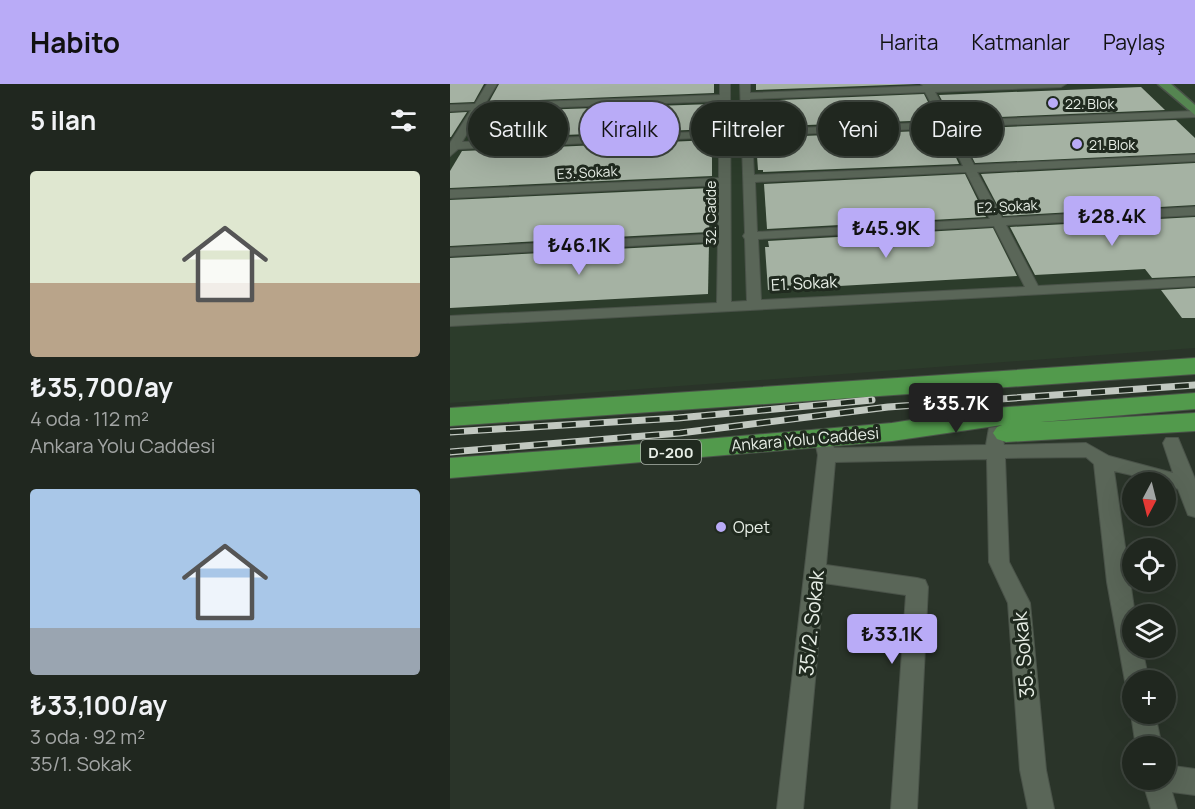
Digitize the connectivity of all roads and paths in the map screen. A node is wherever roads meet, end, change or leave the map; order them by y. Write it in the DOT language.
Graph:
graph roads {
  1 [pos="492,84"];
  2 [pos="725,84"];
  3 [pos="1061,84"];
  4 [pos="1164,84"];
  5 [pos="928,86"];
  6 [pos="745,90"];
  7 [pos="725,98"];
  8 [pos="481,102"];
  9 [pos="725,102"];
  10 [pos="936,102"];
  11 [pos="568,104"];
  12 [pos="1194,106"];
  13 [pos="468,107"];
  14 [pos="450,108"];
  15 [pos="1003,120"];
  16 [pos="468,123"];
  17 [pos="911,126"];
  18 [pos="806,130"];
  19 [pos="691,136"];
  20 [pos="452,148"];
  21 [pos="726,156"];
  22 [pos="748,156"];
  23 [pos="963,156"];
  24 [pos="1195,159"];
  25 [pos="970,169"];
  26 [pos="749,179"];
  27 [pos="725,181"];
  28 [pos="450,194"];
  29 [pos="1195,211"];
  30 [pos="998,222"];
  31 [pos="749,236"];
  32 [pos="725,237"];
  33 [pos="450,252"];
  34 [pos="1195,282"];
  35 [pos="1033,289"];
  36 [pos="754,304"];
  37 [pos="724,306"];
  38 [pos="450,321"];
  39 [pos="1195,354"];
  40 [pos="1195,366"];
  41 [pos="826,392"];
  42 [pos="1195,401"];
  43 [pos="450,417"];
  44 [pos="1195,422"];
  45 [pos="1064,431"];
  46 [pos="892,432"];
  47 [pos="994,442"];
  48 [pos="1172,442"];
  49 [pos="825,446"];
  50 [pos="1095,455"];
  51 [pos="450,468"];
  52 [pos="1191,484"];
  53 [pos="1195,509"];
  54 [pos="817,573"];
  55 [pos="1135,670"];
  56 [pos="1176,779"];
  57 [pos="1195,782"];
  58 [pos="1158,790"];
  59 [pos="790,809"];
  60 [pos="904,809"];
  61 [pos="1041,809"];
  62 [pos="1164,809"];
  1 -- 8 [label="street"];
  2 -- 7 [label="street, 32. Cadde"];
  3 -- 5 [label="street"];
  4 -- 12 [label="main road"];
  5 -- 6 [label="street"];
  5 -- 10 [label="street"];
  7 -- 9 [label="street, 32. Cadde"];
  7 -- 11 [label="street"];
  12 -- 15 [label="street"];
  13 -- 14 [label="street"];
  16 -- 20 [label="street"];
  17 -- 18 [label="street"];
  19 -- 20 [label="street"];
  21 -- 27 [label="street, 32. Cadde"];
  22 -- 26 [label="street"];
  23 -- 25 [label="street"];
  24 -- 25 [label="street"];
  25 -- 26 [label="street"];
  25 -- 30 [label="street"];
  26 -- 31 [label="street"];
  27 -- 28 [label="street, E3. Sokak"];
  27 -- 32 [label="street, 32. Cadde"];
  29 -- 30 [label="street, E2. Sokak"];
  30 -- 31 [label="street, E2. Sokak"];
  30 -- 35 [label="street"];
  31 -- 36 [label="street"];
  32 -- 33 [label="street"];
  32 -- 37 [label="street, 32. Cadde"];
  34 -- 35 [label="street, E1. Sokak"];
  35 -- 36 [label="street, E1. Sokak"];
  36 -- 37 [label="street, E1. Sokak"];
  37 -- 38 [label="street, E1. Sokak"];
  39 -- 41 [label="highway"];
  40 -- 41 [label="highway"];
  41 -- 43 [label="highway"];
  42 -- 46 [label="highway, Ankara Yolu Caddesi"];
  44 -- 45 [label="highway"];
  45 -- 47 [label="highway"];
  45 -- 50 [label="street"];
  46 -- 47 [label="highway"];
  46 -- 49 [label="highway, Ankara Yolu Caddesi / D-200"];
  47 -- 49 [label="street"];
  47 -- 50 [label="street"];
  47 -- 61 [label="street, 35. Sokak"];
  48 -- 52 [label="street"];
  49 -- 51 [label="highway, Ankara Yolu Caddesi / D-200"];
  49 -- 54 [label="street, 35/2. Sokak"];
  50 -- 52 [label="street"];
  50 -- 55 [label="street"];
  52 -- 53 [label="street"];
  54 -- 59 [label="street, 35/2. Sokak"];
  54 -- 60 [label="street"];
  56 -- 57 [label="street"];
  58 -- 62 [label="street"];
}
